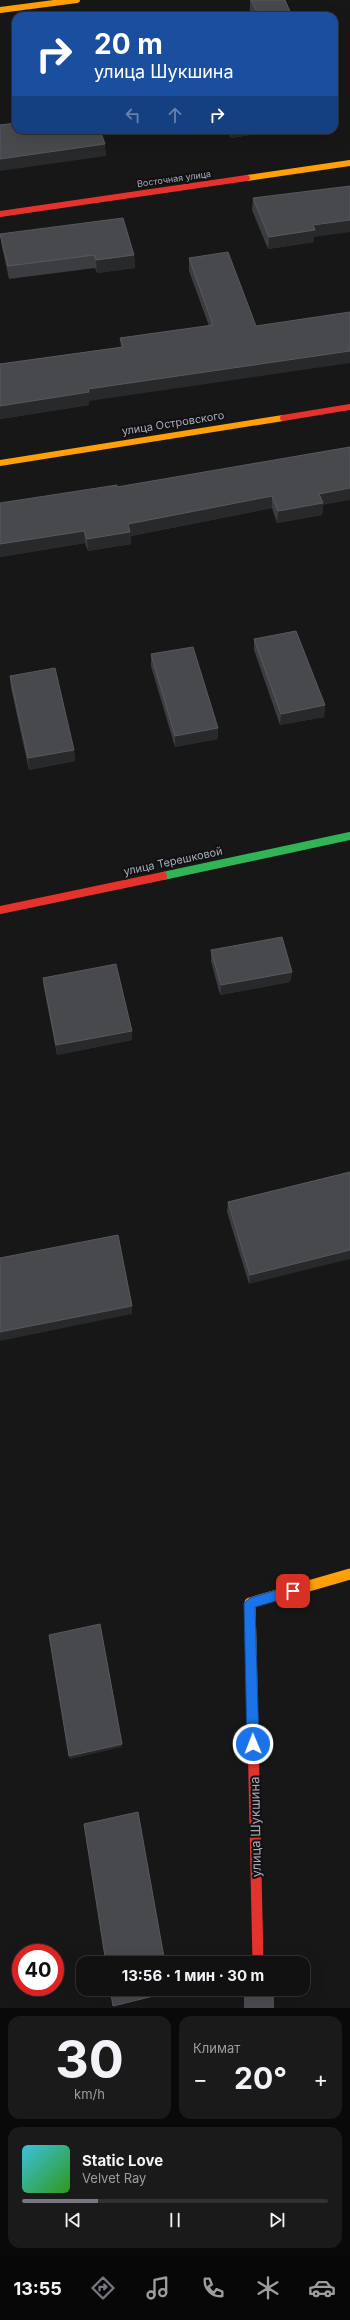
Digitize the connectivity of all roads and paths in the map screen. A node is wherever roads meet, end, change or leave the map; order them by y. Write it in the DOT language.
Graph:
graph roads {
  1 [pos="78,0"];
  2 [pos="0,10"];
  3 [pos="350,163"];
  4 [pos="0,214"];
  5 [pos="350,407"];
  6 [pos="0,463"];
  7 [pos="350,836"];
  8 [pos="0,910"];
  9 [pos="350,1574"];
  10 [pos="258,1956"];
  11 [pos="259,1996"];
  12 [pos="259,2008"];
  1 -- 2 [label="street"];
  3 -- 4 [label="street, Восточная улица"];
  5 -- 6 [label="street, улица Островского"];
  7 -- 8 [label="street, улица Терешковой"];
  9 -- 10 [label="street, улица Шукшина"];
  11 -- 12 [label="street"];
}
